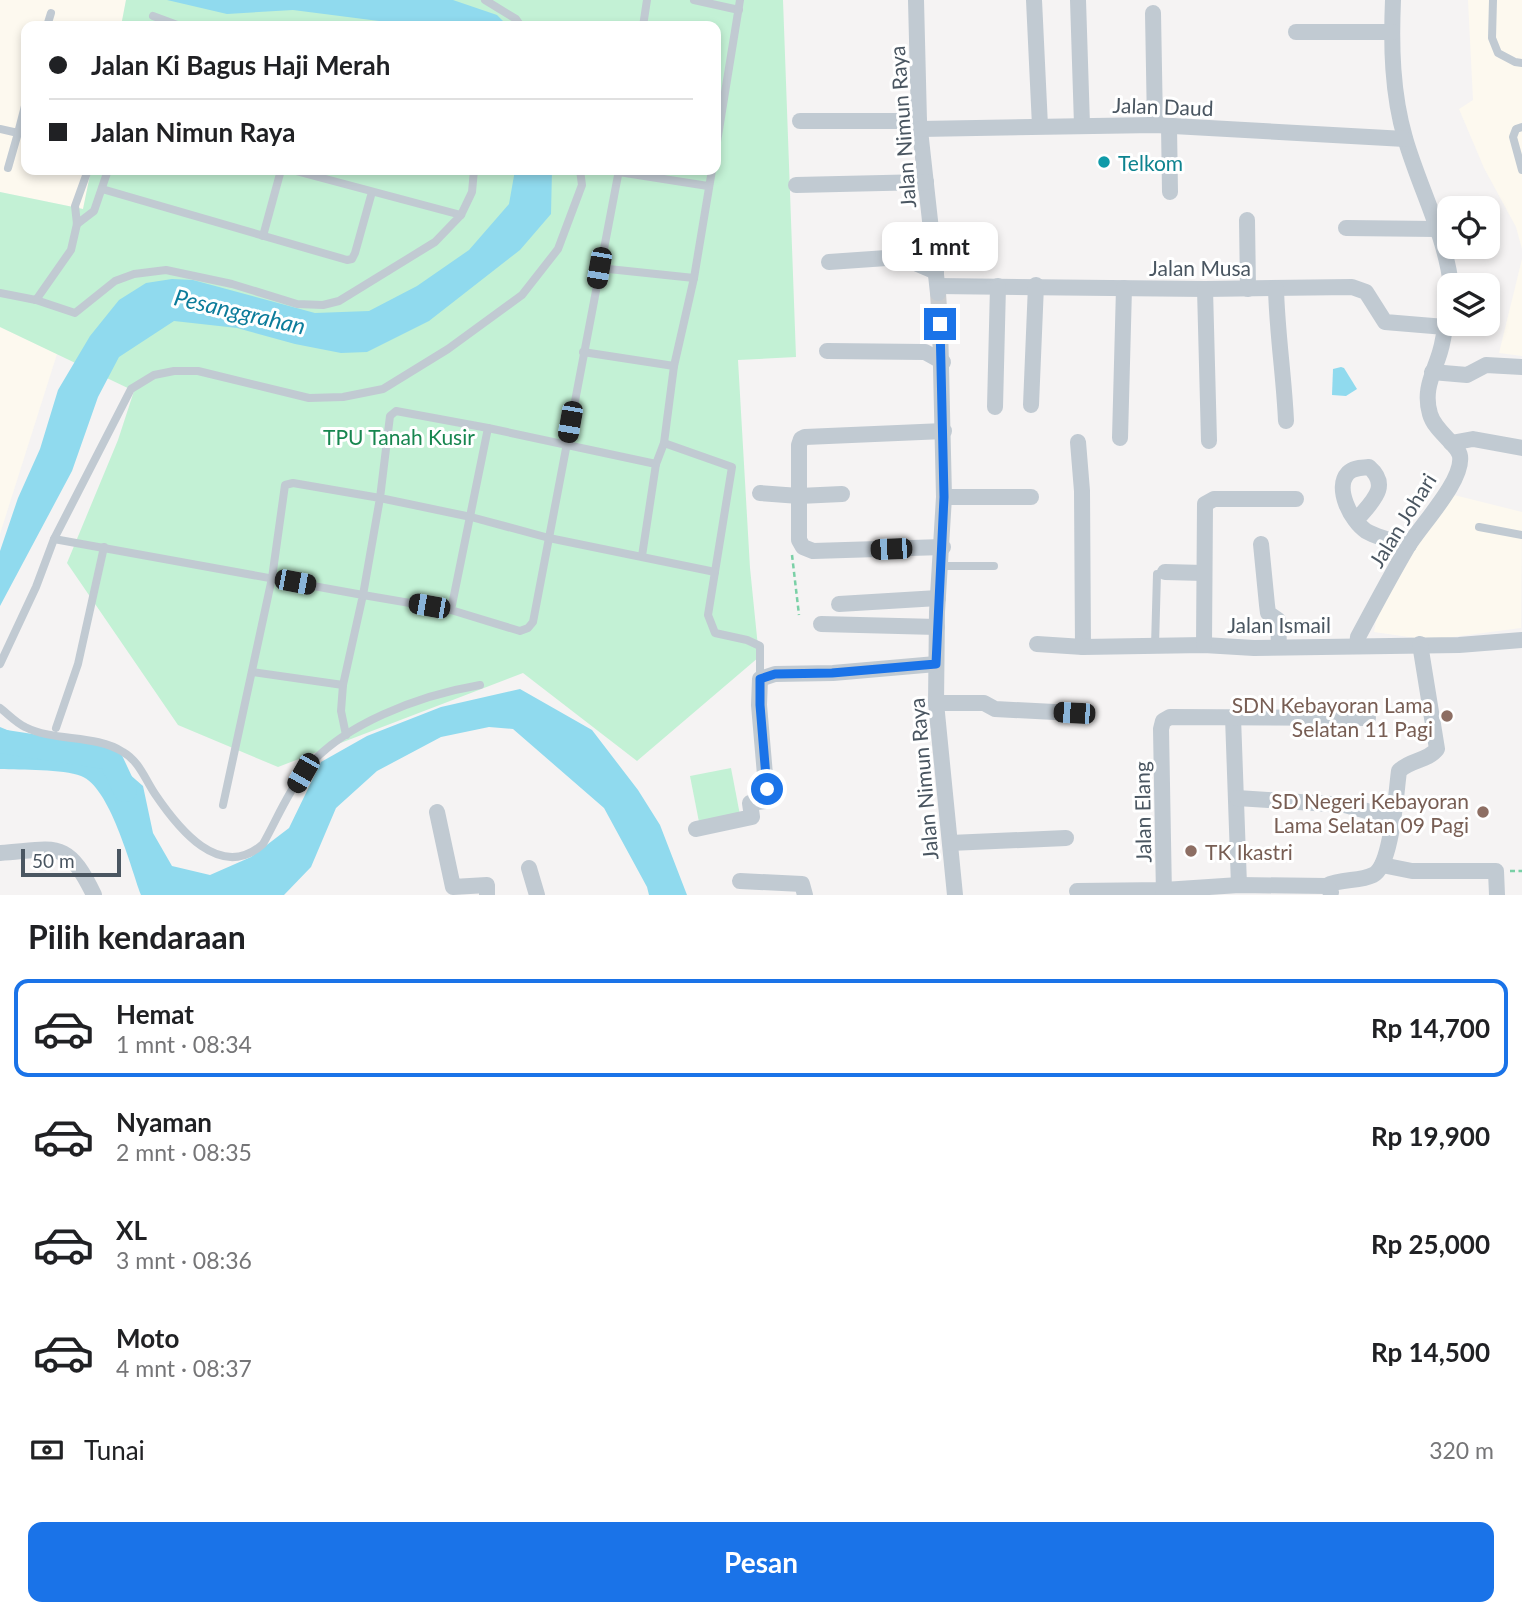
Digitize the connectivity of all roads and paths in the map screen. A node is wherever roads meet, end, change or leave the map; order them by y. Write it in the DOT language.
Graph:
graph roads {
  1 [pos="485,0"];
  2 [pos="647,0"];
  3 [pos="694,0"];
  4 [pos="740,0"];
  5 [pos="916,0"];
  6 [pos="1034,0"];
  7 [pos="1078,0"];
  8 [pos="1393,0"];
  9 [pos="1493,0"];
  10 [pos="738,10"];
  11 [pos="51,13"];
  12 [pos="1153,13"];
  13 [pos="153,16"];
  14 [pos="49,21"];
  15 [pos="166,21"];
  16 [pos="517,21"];
  17 [pos="644,21"];
  18 [pos="1296,32"];
  19 [pos="1392,32"];
  20 [pos="1522,63"];
  21 [pos="721,97"];
  22 [pos="726,98"];
  23 [pos="21,121"];
  24 [pos="800,121"];
  25 [pos="721,123"];
  26 [pos="920,125"];
  27 [pos="1082,125"];
  28 [pos="1162,125"];
  29 [pos="1040,126"];
  30 [pos="1522,127"];
  31 [pos="0,129"];
  32 [pos="18,132"];
  33 [pos="1405,139"];
  34 [pos="8,168"];
  35 [pos="1522,170"];
  36 [pos="86,175"];
  37 [pos="106,175"];
  38 [pos="280,175"];
  39 [pos="311,175"];
  40 [pos="474,175"];
  41 [pos="581,175"];
  42 [pos="618,175"];
  43 [pos="643,175"];
  44 [pos="711,175"];
  45 [pos="926,182"];
  46 [pos="796,185"];
  47 [pos="708,186"];
  48 [pos="102,189"];
  49 [pos="372,191"];
  50 [pos="1170,192"];
  51 [pos="461,215"];
  52 [pos="1247,220"];
  53 [pos="77,224"];
  54 [pos="1346,228"];
  55 [pos="1436,229"];
  56 [pos="263,236"];
  57 [pos="829,262"];
  58 [pos="599,268"];
  59 [pos="1450,273"];
  60 [pos="694,278"];
  61 [pos="937,284"];
  62 [pos="1036,285"];
  63 [pos="998,286"];
  64 [pos="1124,288"];
  65 [pos="1276,288"];
  66 [pos="1205,289"];
  67 [pos="1248,289"];
  68 [pos="0,293"];
  69 [pos="36,300"];
  70 [pos="940,324"];
  71 [pos="1437,326"];
  72 [pos="1443,336"];
  73 [pos="827,351"];
  74 [pos="583,352"];
  75 [pos="943,362"];
  76 [pos="674,366"];
  77 [pos="1522,367"];
  78 [pos="1432,372"];
  79 [pos="1031,405"];
  80 [pos="995,407"];
  81 [pos="1286,421"];
  82 [pos="488,428"];
  83 [pos="944,432"];
  84 [pos="1120,438"];
  85 [pos="1209,441"];
  86 [pos="1078,442"];
  87 [pos="664,443"];
  88 [pos="1451,443"];
  89 [pos="566,445"];
  90 [pos="1522,448"];
  91 [pos="656,464"];
  92 [pos="760,493"];
  93 [pos="842,494"];
  94 [pos="799,496"];
  95 [pos="944,497"];
  96 [pos="1031,497"];
  97 [pos="380,498"];
  98 [pos="1296,499"];
  99 [pos="471,517"];
  100 [pos="1356,521"];
  101 [pos="1479,527"];
  102 [pos="1522,535"];
  103 [pos="549,538"];
  104 [pos="54,540"];
  105 [pos="1261,544"];
  106 [pos="1409,545"];
  107 [pos="104,547"];
  108 [pos="943,547"];
  109 [pos="807,549"];
  110 [pos="642,556"];
  111 [pos="941,566"];
  112 [pos="994,566"];
  113 [pos="715,572"];
  114 [pos="1161,573"];
  115 [pos="1204,573"];
  116 [pos="272,578"];
  117 [pos="363,595"];
  118 [pos="938,598"];
  119 [pos="839,604"];
  120 [pos="451,610"];
  121 [pos="799,614"];
  122 [pos="821,624"];
  123 [pos="937,627"];
  124 [pos="1522,640"];
  125 [pos="1037,644"];
  126 [pos="1420,644"];
  127 [pos="1204,645"];
  128 [pos="1357,645"];
  129 [pos="1155,646"];
  130 [pos="1083,647"];
  131 [pos="1279,647"];
  132 [pos="0,664"];
  133 [pos="936,664"];
  134 [pos="252,672"];
  135 [pos="760,679"];
  136 [pos="343,685"];
  137 [pos="480,685"];
  138 [pos="936,703"];
  139 [pos="0,708"];
  140 [pos="1074,713"];
  141 [pos="1233,717"];
  142 [pos="1368,718"];
  143 [pos="55,729"];
  144 [pos="346,735"];
  145 [pos="1237,798"];
  146 [pos="223,804"];
  147 [pos="437,813"];
  148 [pos="1392,818"];
  149 [pos="696,828"];
  150 [pos="1066,838"];
  151 [pos="950,843"];
  152 [pos="0,853"];
  153 [pos="1382,865"];
  154 [pos="528,868"];
  155 [pos="740,881"];
  156 [pos="1239,885"];
  157 [pos="1328,890"];
  158 [pos="1077,891"];
  159 [pos="1164,892"];
  160 [pos="94,895"];
  161 [pos="487,895"];
  162 [pos="537,895"];
  163 [pos="806,895"];
  164 [pos="955,895"];
  165 [pos="1497,895"];
  1 -- 16 [label="lane"];
  2 -- 17 [label="lane"];
  3 -- 10 [label="lane"];
  4 -- 10 [label="lane"];
  5 -- 26 [label="street, Jalan Nimun Raya"];
  6 -- 29 [label="street"];
  7 -- 27 [label="street"];
  8 -- 19 [label="street"];
  9 -- 20 [label="lane"];
  10 -- 22 [label="lane"];
  11 -- 14 [label="lane"];
  12 -- 28 [label="street"];
  13 -- 15 [label="lane"];
  18 -- 19 [label="street"];
  19 -- 33 [label="street"];
  21 -- 22 [label="lane"];
  22 -- 25 [label="lane"];
  23 -- 32 [label="lane"];
  24 -- 26 [label="street, Jalan Daud"];
  26 -- 29 [label="street, Jalan Daud"];
  26 -- 45 [label="street, Jalan Nimun Raya"];
  27 -- 28 [label="street, Jalan Daud"];
  27 -- 29 [label="street, Jalan Daud"];
  28 -- 33 [label="street, Jalan Daud"];
  28 -- 50 [label="street"];
  30 -- 35 [label="lane"];
  31 -- 32 [label="lane"];
  32 -- 34 [label="lane"];
  33 -- 55 [label="street"];
  36 -- 53 [label="lane"];
  37 -- 48 [label="lane"];
  38 -- 56 [label="lane"];
  39 -- 49 [label="lane"];
  40 -- 51 [label="lane"];
  41 -- 104 [label="lane"];
  42 -- 58 [label="lane"];
  43 -- 47 [label="lane"];
  44 -- 47 [label="lane"];
  45 -- 46 [label="street"];
  45 -- 61 [label="street, Jalan Nimun Raya"];
  47 -- 60 [label="lane"];
  48 -- 53 [label="lane"];
  48 -- 56 [label="lane"];
  49 -- 51 [label="lane"];
  49 -- 56 [label="lane"];
  51 -- 69 [label="lane"];
  52 -- 67 [label="street"];
  53 -- 69 [label="lane"];
  54 -- 55 [label="street"];
  55 -- 59 [label="street"];
  57 -- 61 [label="street"];
  58 -- 60 [label="lane"];
  58 -- 74 [label="lane"];
  60 -- 76 [label="lane"];
  61 -- 63 [label="street, Jalan Musa"];
  62 -- 63 [label="street, Jalan Musa"];
  62 -- 64 [label="street, Jalan Musa"];
  62 -- 79 [label="street"];
  63 -- 80 [label="street"];
  64 -- 66 [label="street, Jalan Musa"];
  64 -- 84 [label="street"];
  65 -- 67 [label="street, Jalan Musa"];
  65 -- 71 [label="street, Jalan Musa"];
  65 -- 81 [label="street"];
  66 -- 67 [label="street, Jalan Musa"];
  66 -- 85 [label="street"];
  68 -- 69 [label="lane"];
  70 -- 75 [label="street, Jalan Nimun Raya"];
  72 -- 78 [label="street, Jalan Johari"];
  73 -- 75 [label="street"];
  74 -- 76 [label="lane"];
  74 -- 89 [label="lane"];
  75 -- 83 [label="street, Jalan Nimun Raya"];
  76 -- 87 [label="lane"];
  77 -- 78 [label="street"];
  78 -- 88 [label="street, Jalan Johari"];
  82 -- 89 [label="lane"];
  82 -- 97 [label="lane"];
  82 -- 99 [label="lane"];
  83 -- 94 [label="street"];
  83 -- 95 [label="street, Jalan Nimun Raya"];
  86 -- 130 [label="street"];
  87 -- 91 [label="lane"];
  87 -- 113 [label="lane"];
  88 -- 90 [label="street"];
  88 -- 106 [label="street, Jalan Johari"];
  89 -- 91 [label="lane"];
  89 -- 103 [label="lane"];
  91 -- 110 [label="lane"];
  92 -- 94 [label="street"];
  93 -- 94 [label="street"];
  94 -- 109 [label="street"];
  95 -- 96 [label="street"];
  95 -- 108 [label="street, Jalan Nimun Raya"];
  97 -- 99 [label="lane"];
  97 -- 116 [label="lane"];
  97 -- 117 [label="lane"];
  98 -- 115 [label="street"];
  99 -- 103 [label="lane"];
  99 -- 120 [label="lane"];
  100 -- 106 [label="street"];
  101 -- 102 [label="lane"];
  103 -- 110 [label="lane"];
  103 -- 120 [label="lane"];
  104 -- 107 [label="lane"];
  104 -- 132 [label="lane"];
  105 -- 131 [label="street"];
  106 -- 128 [label="street, Jalan Johari"];
  107 -- 116 [label="lane"];
  107 -- 143 [label="lane"];
  108 -- 109 [label="street"];
  108 -- 111 [label="street, Jalan Nimun Raya"];
  109 -- 121 [label="path"];
  110 -- 113 [label="lane"];
  111 -- 112 [label="lane"];
  111 -- 118 [label="street, Jalan Nimun Raya"];
  113 -- 135 [label="lane"];
  114 -- 115 [label="street"];
  114 -- 129 [label="lane"];
  115 -- 127 [label="street"];
  116 -- 117 [label="lane"];
  116 -- 134 [label="lane"];
  117 -- 120 [label="lane"];
  117 -- 136 [label="lane"];
  118 -- 119 [label="street"];
  118 -- 123 [label="street, Jalan Nimun Raya"];
  122 -- 123 [label="street"];
  123 -- 133 [label="street, Jalan Nimun Raya"];
  124 -- 126 [label="street, Jalan Ismail"];
  125 -- 130 [label="street, Jalan Ismail"];
  126 -- 128 [label="street, Jalan Ismail"];
  126 -- 148 [label="street"];
  127 -- 129 [label="street, Jalan Ismail"];
  127 -- 131 [label="street, Jalan Ismail"];
  128 -- 131 [label="street, Jalan Ismail"];
  129 -- 130 [label="street, Jalan Ismail"];
  133 -- 135 [label="street"];
  133 -- 138 [label="street, Jalan Nimun Raya"];
  134 -- 136 [label="lane"];
  134 -- 146 [label="lane"];
  135 -- 149 [label="street"];
  136 -- 144 [label="lane"];
  137 -- 144 [label="lane"];
  138 -- 140 [label="street"];
  138 -- 151 [label="street, Jalan Nimun Raya"];
  139 -- 144 [label="lane"];
  141 -- 142 [label="street"];
  141 -- 145 [label="street"];
  141 -- 159 [label="street, Jalan Elang"];
  145 -- 148 [label="street"];
  145 -- 156 [label="street"];
  147 -- 161 [label="street"];
  148 -- 153 [label="street"];
  150 -- 151 [label="street"];
  151 -- 164 [label="street, Jalan Nimun Raya"];
  152 -- 160 [label="street"];
  153 -- 157 [label="street"];
  153 -- 165 [label="street"];
  154 -- 162 [label="street"];
  155 -- 163 [label="street"];
  156 -- 157 [label="street"];
  156 -- 159 [label="street"];
  158 -- 159 [label="street"];
}
